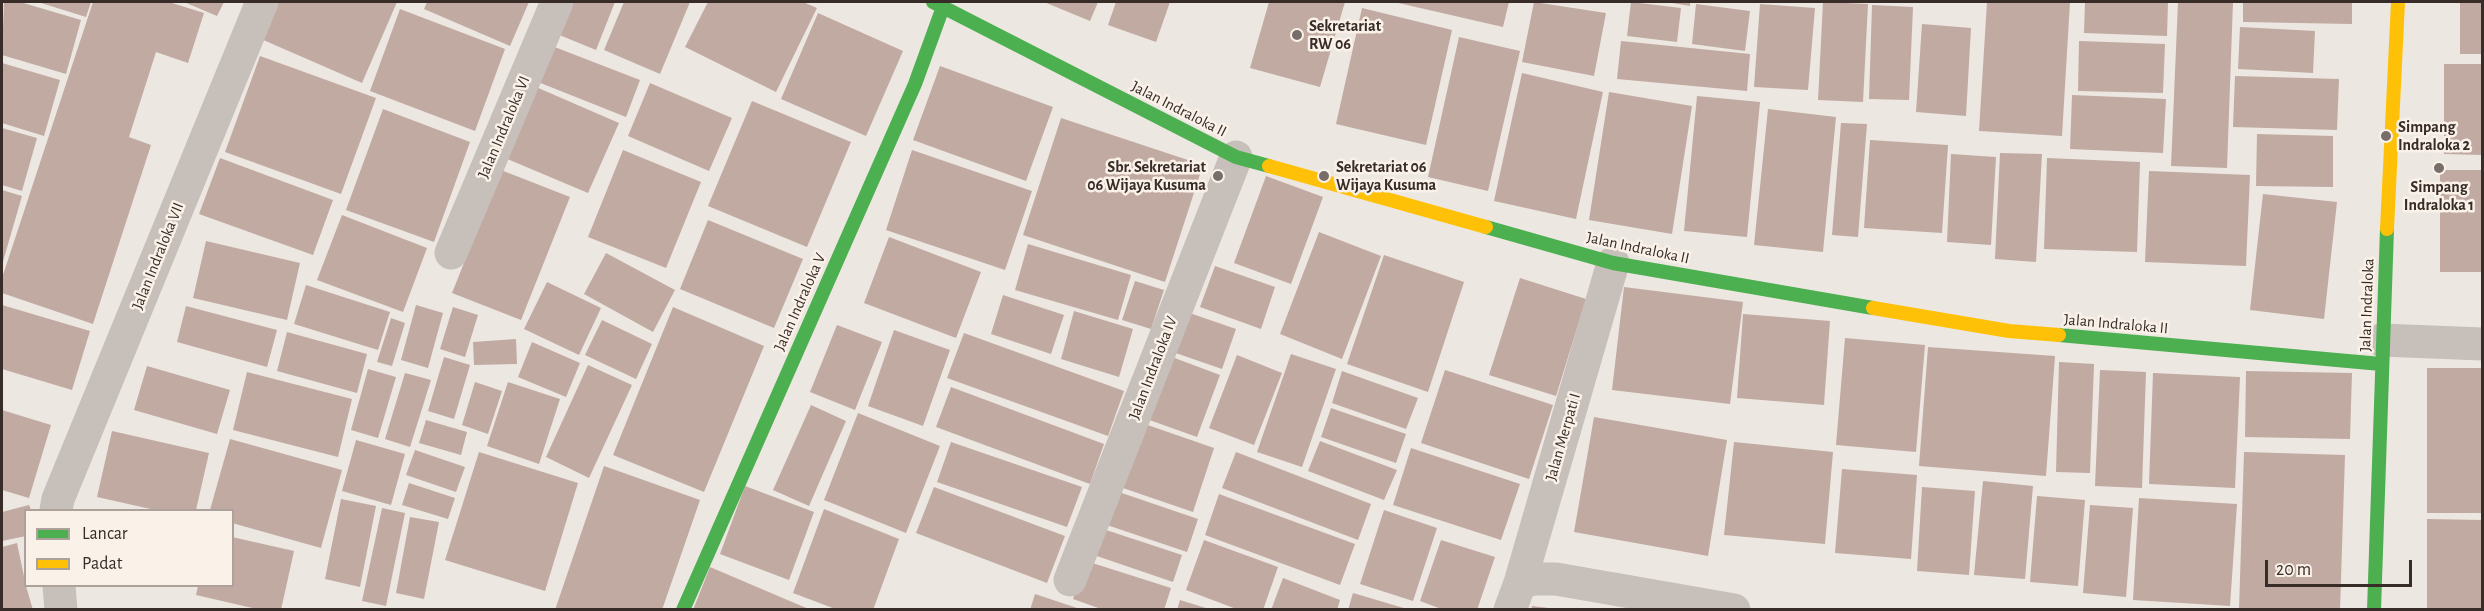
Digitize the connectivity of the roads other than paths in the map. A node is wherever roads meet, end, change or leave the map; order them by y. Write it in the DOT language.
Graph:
graph roads {
  1 [pos="262,2"];
  2 [pos="556,2"];
  3 [pos="2398,2"];
  4 [pos="938,4"];
  5 [pos="1236,157"];
  6 [pos="451,253"];
  7 [pos="1613,263"];
  8 [pos="2482,344"];
  9 [pos="2381,352"];
  10 [pos="56,509"];
  11 [pos="1070,580"];
  12 [pos="59,587"];
  13 [pos="1515,596"];
  14 [pos="61,609"];
  15 [pos="683,609"];
  16 [pos="1723,609"];
  17 [pos="2374,609"];
  1 -- 10 [label="street, Jalan Indraloka VII"];
  2 -- 6 [label="street, Jalan Indraloka VI"];
  3 -- 9 [label="street, Jalan Indraloka"];
  4 -- 5 [label="street, Jalan Indraloka II"];
  4 -- 15 [label="street, Jalan Indraloka V"];
  5 -- 7 [label="street, Jalan Indraloka II"];
  5 -- 11 [label="street, Jalan Indraloka IV"];
  7 -- 9 [label="street, Jalan Indraloka II"];
  7 -- 13 [label="street, Jalan Merpati I"];
  8 -- 9 [label="street"];
  9 -- 17 [label="street, Jalan Indraloka"];
  12 -- 14 [label="street"];
  13 -- 16 [label="street"];
}
